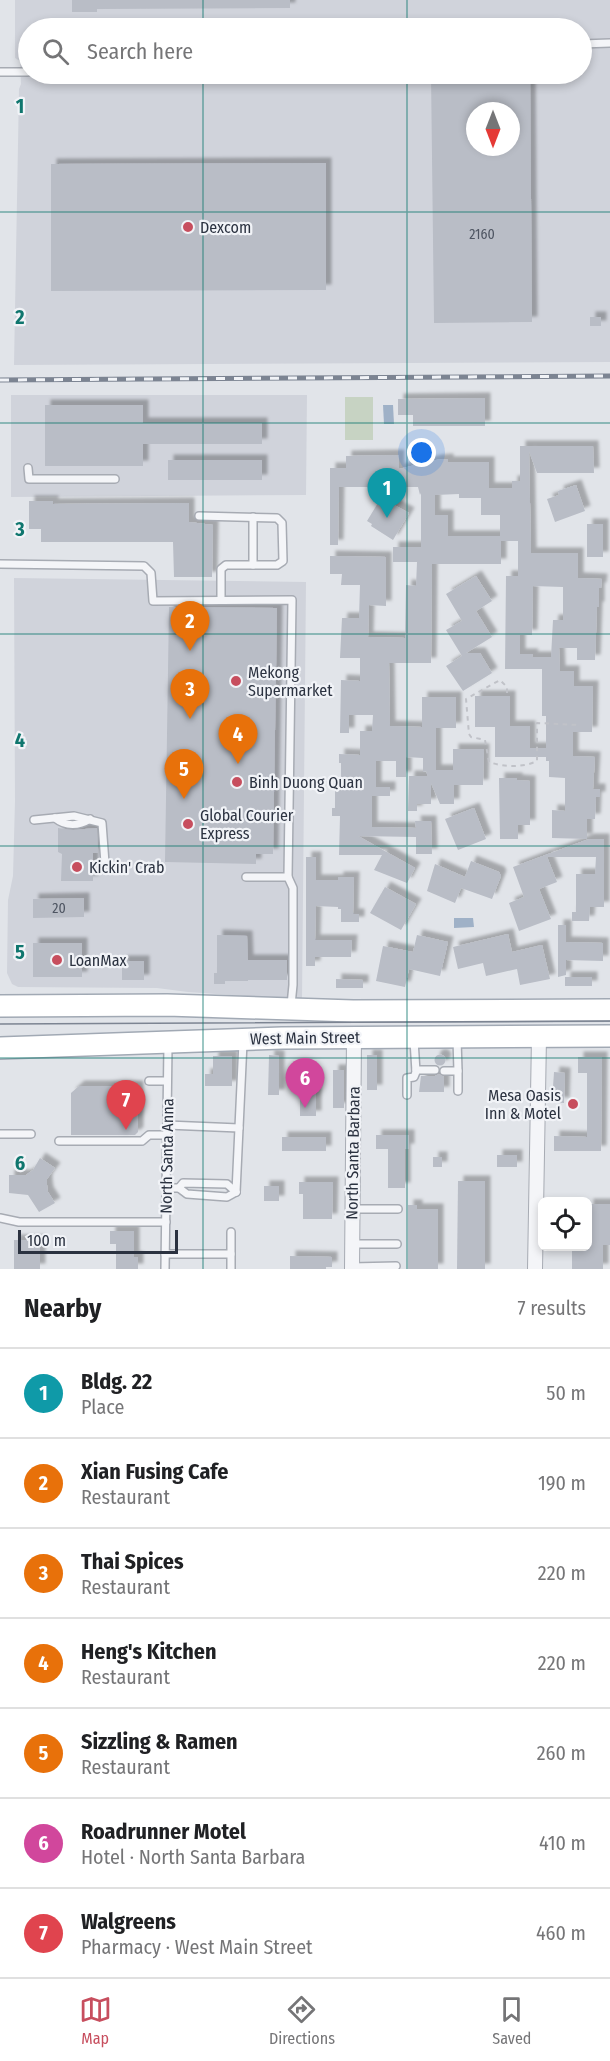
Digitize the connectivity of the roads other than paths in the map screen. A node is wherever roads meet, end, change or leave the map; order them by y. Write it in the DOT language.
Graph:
graph roads {
  1 [pos="592,44"];
  2 [pos="610,44"];
  3 [pos="0,72"];
  4 [pos="18,72"];
  5 [pos="28,468"];
  6 [pos="115,479"];
  7 [pos="199,516"];
  8 [pos="253,518"];
  9 [pos="0,564"];
  10 [pos="253,565"];
  11 [pos="221,600"];
  12 [pos="34,820"];
  13 [pos="105,863"];
  14 [pos="246,877"];
  15 [pos="288,877"];
  16 [pos="0,1006"];
  17 [pos="291,1009"];
  18 [pos="610,1010"];
  19 [pos="610,1036"];
  20 [pos="354,1037"];
  21 [pos="414,1037"];
  22 [pos="457,1037"];
  23 [pos="538,1037"];
  24 [pos="243,1040"];
  25 [pos="168,1042"];
  26 [pos="0,1048"];
  27 [pos="416,1070"];
  28 [pos="435,1070"];
  29 [pos="444,1071"];
  30 [pos="458,1071"];
  31 [pos="149,1081"];
  32 [pos="167,1081"];
  33 [pos="458,1091"];
  34 [pos="407,1095"];
  35 [pos="167,1125"];
  36 [pos="239,1128"];
  37 [pos="0,1134"];
  38 [pos="31,1134"];
  39 [pos="167,1135"];
  40 [pos="59,1140"];
  41 [pos="166,1188"];
  42 [pos="179,1188"];
  43 [pos="236,1192"];
  44 [pos="352,1209"];
  45 [pos="398,1209"];
  46 [pos="0,1218"];
  47 [pos="166,1222"];
  48 [pos="231,1232"];
  49 [pos="352,1244"];
  50 [pos="397,1244"];
  51 [pos="165,1254"];
  52 [pos="231,1254"];
  53 [pos="396,1266"];
  54 [pos="352,1268"];
  55 [pos="165,1269"];
  56 [pos="231,1269"];
  57 [pos="535,1269"];
  1 -- 2 [label="lane"];
  3 -- 4 [label="lane"];
  5 -- 6 [label="lane"];
  7 -- 8 [label="lane"];
  8 -- 10 [label="lane"];
  8 -- 10 [label="lane"];
  9 -- 11 [label="lane"];
  10 -- 11 [label="lane"];
  11 -- 15 [label="lane"];
  12 -- 13 [label="lane"];
  14 -- 15 [label="lane"];
  15 -- 17 [label="lane"];
  16 -- 17 [label="main road, West Main Street"];
  17 -- 18 [label="main road, West Main Street"];
  19 -- 23 [label="main road, West Main Street"];
  20 -- 21 [label="main road, West Main Street"];
  20 -- 24 [label="main road, West Main Street"];
  20 -- 44 [label="street, North Santa Barbara"];
  21 -- 22 [label="main road, West Main Street"];
  21 -- 27 [label="lane"];
  22 -- 23 [label="main road, West Main Street"];
  22 -- 30 [label="lane"];
  23 -- 57 [label="street"];
  24 -- 25 [label="main road, West Main Street"];
  24 -- 36 [label="lane"];
  25 -- 26 [label="main road, West Main Street"];
  25 -- 32 [label="lane, North Santa Anna"];
  27 -- 28 [label="lane"];
  27 -- 34 [label="lane"];
  29 -- 30 [label="lane"];
  30 -- 33 [label="lane"];
  31 -- 32 [label="lane"];
  32 -- 35 [label="lane, North Santa Anna"];
  35 -- 36 [label="lane"];
  35 -- 39 [label="lane, North Santa Anna"];
  36 -- 43 [label="lane"];
  37 -- 38 [label="lane"];
  39 -- 40 [label="lane"];
  39 -- 41 [label="lane, North Santa Anna"];
  41 -- 42 [label="lane"];
  41 -- 47 [label="lane, North Santa Anna"];
  42 -- 43 [label="lane"];
  42 -- 43 [label="lane"];
  44 -- 45 [label="lane"];
  44 -- 49 [label="street, North Santa Barbara"];
  46 -- 47 [label="lane"];
  47 -- 51 [label="lane, North Santa Anna"];
  48 -- 52 [label="lane"];
  49 -- 50 [label="lane"];
  49 -- 54 [label="street, North Santa Barbara"];
  51 -- 52 [label="lane"];
  51 -- 55 [label="lane, North Santa Anna"];
  52 -- 56 [label="lane"];
  53 -- 54 [label="lane"];
}
